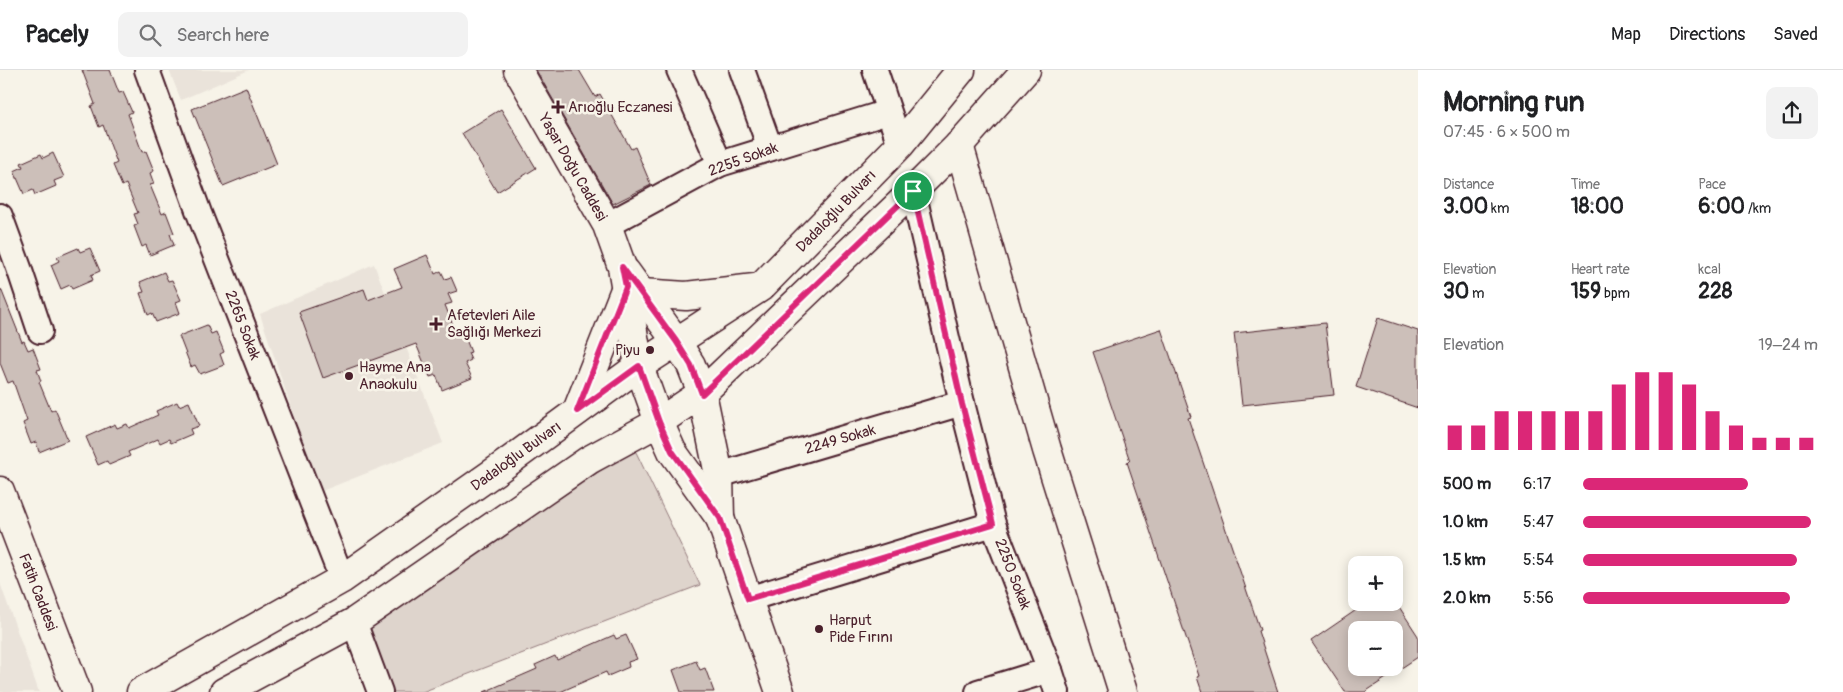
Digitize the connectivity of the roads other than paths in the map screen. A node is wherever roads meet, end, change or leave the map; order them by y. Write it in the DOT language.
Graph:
graph roads {
  1 [pos="147,70"];
  2 [pos="518,70"];
  3 [pos="679,70"];
  4 [pos="742,70"];
  5 [pos="876,70"];
  6 [pos="1026,70"];
  7 [pos="949,76"];
  8 [pos="888,112"];
  9 [pos="900,145"];
  10 [pos="959,145"];
  11 [pos="770,148"];
  12 [pos="720,164"];
  13 [pos="913,191"];
  14 [pos="0,216"];
  15 [pos="607,225"];
  16 [pos="10,272"];
  17 [pos="630,282"];
  18 [pos="761,287"];
  19 [pos="40,331"];
  20 [pos="676,341"];
  21 [pos="639,366"];
  22 [pos="702,394"];
  23 [pos="962,404"];
  24 [pos="577,411"];
  25 [pos="659,422"];
  26 [pos="719,475"];
  27 [pos="0,491"];
  28 [pos="720,518"];
  29 [pos="993,524"];
  30 [pos="342,579"];
  31 [pos="748,599"];
  32 [pos="354,622"];
  33 [pos="1053,681"];
  34 [pos="76,692"];
  35 [pos="141,692"];
  36 [pos="224,692"];
  37 [pos="380,692"];
  38 [pos="780,692"];
  39 [pos="978,692"];
  40 [pos="1123,692"];
  1 -- 30 [label="street, 2265 Sokak"];
  2 -- 15 [label="street, Yaşar Doğu Caddesi"];
  3 -- 12 [label="street"];
  4 -- 11 [label="street"];
  5 -- 8 [label="street"];
  6 -- 10 [label="street"];
  7 -- 9 [label="street, Dadaloğlu Bulvarı"];
  8 -- 9 [label="street"];
  8 -- 11 [label="street, 2255 Sokak"];
  9 -- 18 [label="street, Dadaloğlu Bulvarı"];
  10 -- 13 [label="street"];
  10 -- 40 [label="street"];
  11 -- 12 [label="street, 2255 Sokak"];
  12 -- 15 [label="street, 2255 Sokak"];
  13 -- 22 [label="street"];
  13 -- 23 [label="street, 2250 Sokak"];
  14 -- 16 [label="street"];
  15 -- 17 [label="street, Yaşar Doğu Caddesi"];
  16 -- 19 [label="street"];
  17 -- 18 [label="street"];
  17 -- 20 [label="street"];
  17 -- 21 [label="street"];
  17 -- 24 [label="street"];
  18 -- 20 [label="street, Dadaloğlu Bulvarı"];
  20 -- 21 [label="street, Dadaloğlu Bulvarı"];
  20 -- 22 [label="street"];
  21 -- 24 [label="street, Dadaloğlu Bulvarı"];
  21 -- 25 [label="street"];
  22 -- 25 [label="street"];
  22 -- 26 [label="street"];
  23 -- 26 [label="street, 2249 Sokak"];
  23 -- 29 [label="street, 2250 Sokak"];
  24 -- 30 [label="street, Dadaloğlu Bulvarı"];
  25 -- 28 [label="street"];
  25 -- 32 [label="street"];
  26 -- 28 [label="street"];
  27 -- 34 [label="street, Fatih Caddesi"];
  28 -- 31 [label="street"];
  29 -- 31 [label="street"];
  29 -- 33 [label="street, 2250 Sokak"];
  30 -- 35 [label="street, Dadaloğlu Bulvarı"];
  31 -- 38 [label="street"];
  32 -- 36 [label="street"];
  32 -- 37 [label="street"];
  33 -- 39 [label="street"];
}
